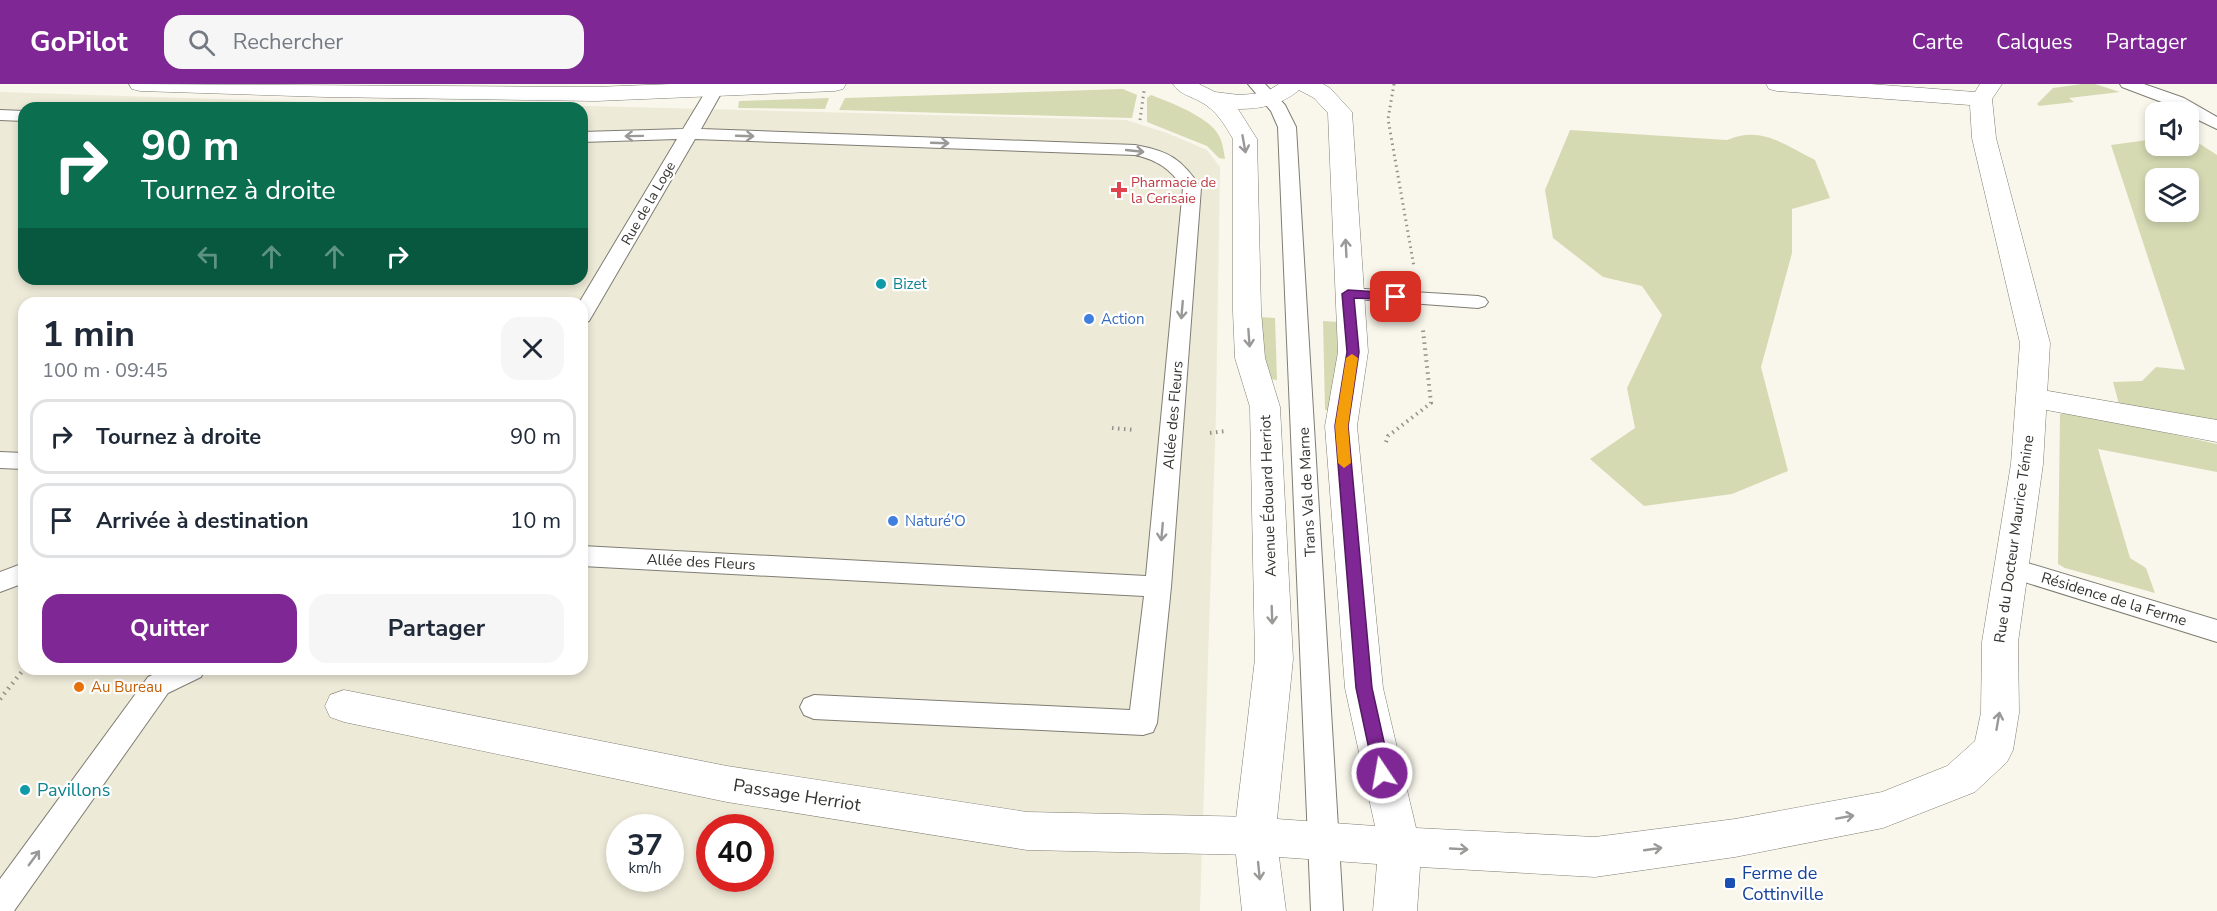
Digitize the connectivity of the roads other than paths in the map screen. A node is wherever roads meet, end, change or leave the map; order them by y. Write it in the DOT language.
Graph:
graph roads {
  1 [pos="141,84"];
  2 [pos="835,84"];
  3 [pos="1292,84"];
  4 [pos="1306,84"];
  5 [pos="1777,84"];
  6 [pos="2128,84"];
  7 [pos="716,87"];
  8 [pos="1198,91"];
  9 [pos="1262,91"];
  10 [pos="1986,92"];
  11 [pos="0,115"];
  12 [pos="18,116"];
  13 [pos="2217,124"];
  14 [pos="687,134"];
  15 [pos="588,137"];
  16 [pos="1348,294"];
  17 [pos="1478,302"];
  18 [pos="588,306"];
  19 [pos="2031,398"];
  20 [pos="2217,431"];
  21 [pos="0,460"];
  22 [pos="18,461"];
  23 [pos="588,556"];
  24 [pos="2011,568"];
  25 [pos="18,575"];
  26 [pos="0,582"];
  27 [pos="1158,587"];
  28 [pos="2217,631"];
  29 [pos="179,675"];
  30 [pos="345,706"];
  31 [pos="814,706"];
  32 [pos="1255,836"];
  33 [pos="1324,842"];
  34 [pos="1400,846"];
  35 [pos="0,905"];
  36 [pos="1264,911"];
  37 [pos="1327,911"];
  38 [pos="1395,911"];
  1 -- 7 [label="street"];
  2 -- 7 [label="street"];
  3 -- 9 [label="street"];
  16 -- 4 [label="street, one-way"];
  5 -- 10 [label="street"];
  6 -- 13 [label="lane"];
  7 -- 14 [label="lane, Rue de la Loge"];
  8 -- 9 [label="street"];
  8 -- 32 [label="street, Avenue Édouard Herriot, one-way"];
  9 -- 33 [label="lane, Trans Val de Marne"];
  10 -- 19 [label="street, Rue du Docteur Maurice Ténine"];
  11 -- 12 [label="lane"];
  14 -- 15 [label="lane, Allée des Fleurs, one-way"];
  14 -- 18 [label="lane, Rue de la Loge"];
  14 -- 27 [label="lane, Allée des Fleurs, one-way"];
  16 -- 17 [label="lane"];
  16 -- 34 [label="street"];
  19 -- 20 [label="street"];
  19 -- 24 [label="street, Rue du Docteur Maurice Ténine"];
  21 -- 22 [label="lane"];
  23 -- 27 [label="lane, Allée des Fleurs"];
  24 -- 28 [label="lane, Résidence de la Ferme"];
  34 -- 24 [label="street, Rue du Docteur Maurice Ténine, one-way"];
  25 -- 26 [label="lane"];
  27 -- 31 [label="lane"];
  35 -- 29 [label="lane, one-way"];
  30 -- 32 [label="street, Passage Herriot"];
  32 -- 33 [label="street"];
  32 -- 36 [label="street, Avenue Édouard Herriot, one-way"];
  33 -- 34 [label="street"];
  33 -- 37 [label="lane, Trans Val de Marne"];
  34 -- 38 [label="street"];
}
